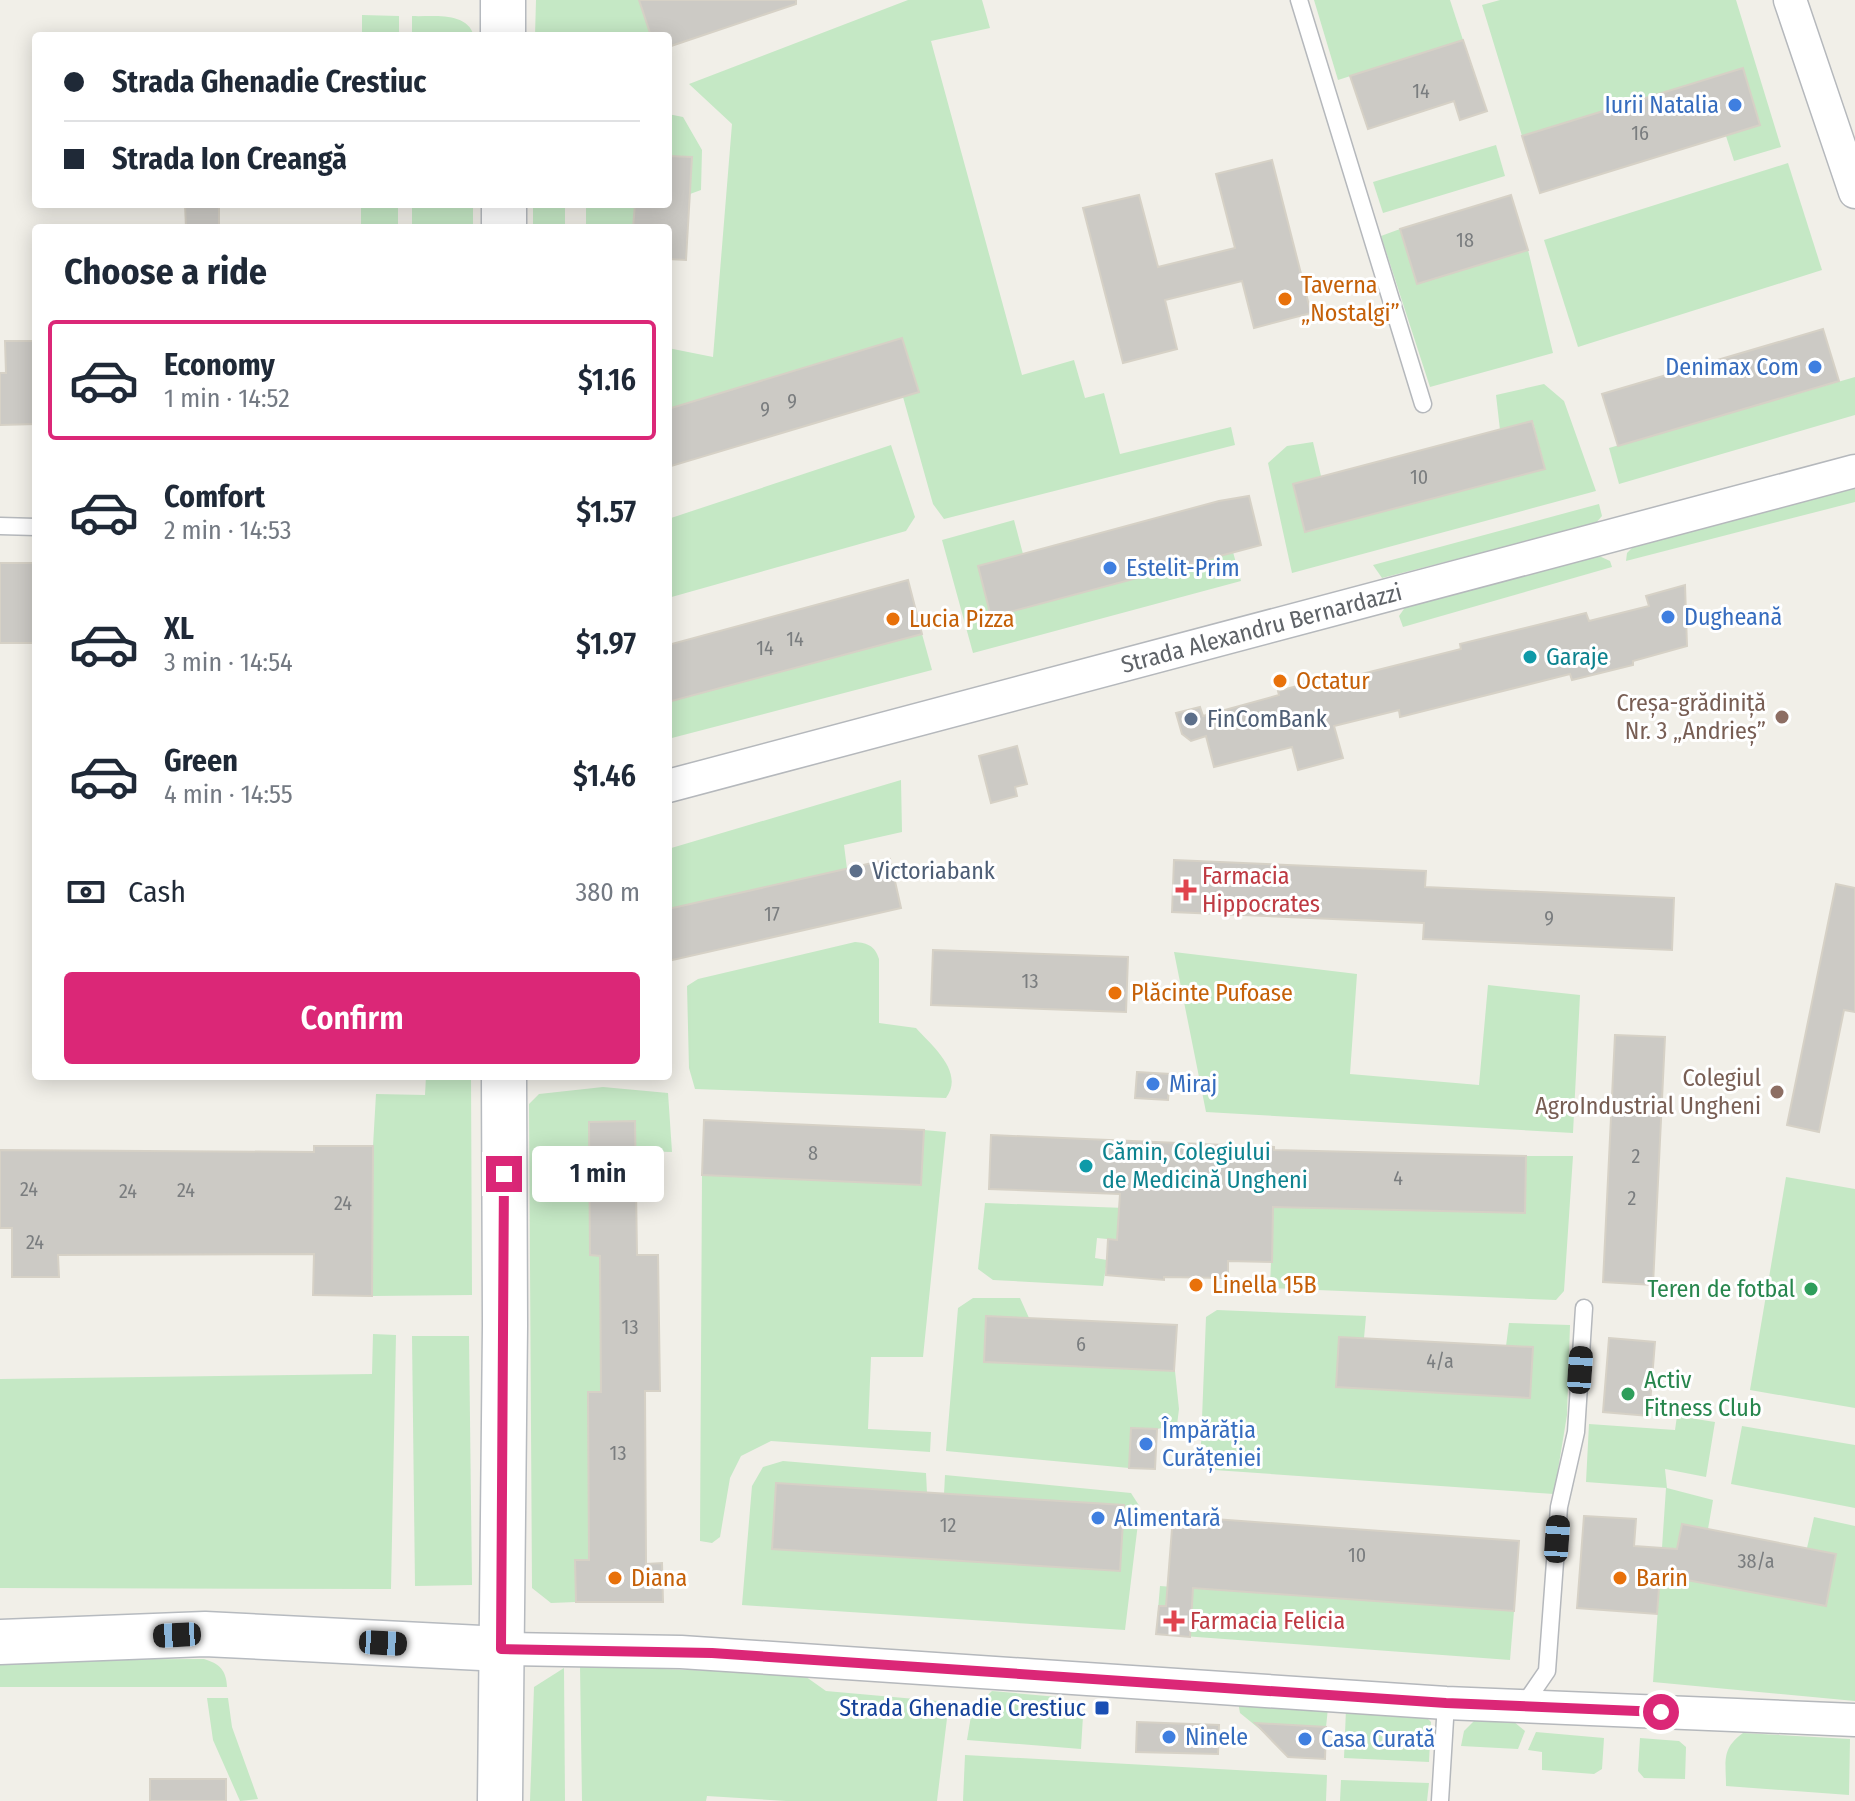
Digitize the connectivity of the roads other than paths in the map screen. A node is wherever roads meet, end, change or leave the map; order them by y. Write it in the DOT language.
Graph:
graph roads {
  1 [pos="503,0"];
  2 [pos="1299,0"];
  3 [pos="1790,0"];
  4 [pos="503,32"];
  5 [pos="1855,192"];
  6 [pos="1423,404"];
  7 [pos="1855,471"];
  8 [pos="0,526"];
  9 [pos="32,527"];
  10 [pos="672,785"];
  11 [pos="504,1080"];
  12 [pos="1584,1308"];
  13 [pos="0,1642"];
  14 [pos="501,1649"];
  15 [pos="1446,1703"];
  16 [pos="1523,1706"];
  17 [pos="1855,1720"];
  18 [pos="500,1801"];
  19 [pos="1440,1801"];
  1 -- 4 [label="street"];
  2 -- 6 [label="lane"];
  3 -- 5 [label="street"];
  7 -- 10 [label="street, Strada Alexandru Bernardazzi"];
  8 -- 9 [label="lane"];
  11 -- 14 [label="street"];
  12 -- 16 [label="lane"];
  13 -- 14 [label="street"];
  14 -- 15 [label="street"];
  14 -- 18 [label="street"];
  15 -- 16 [label="street"];
  15 -- 19 [label="lane"];
  16 -- 17 [label="street"];
}
